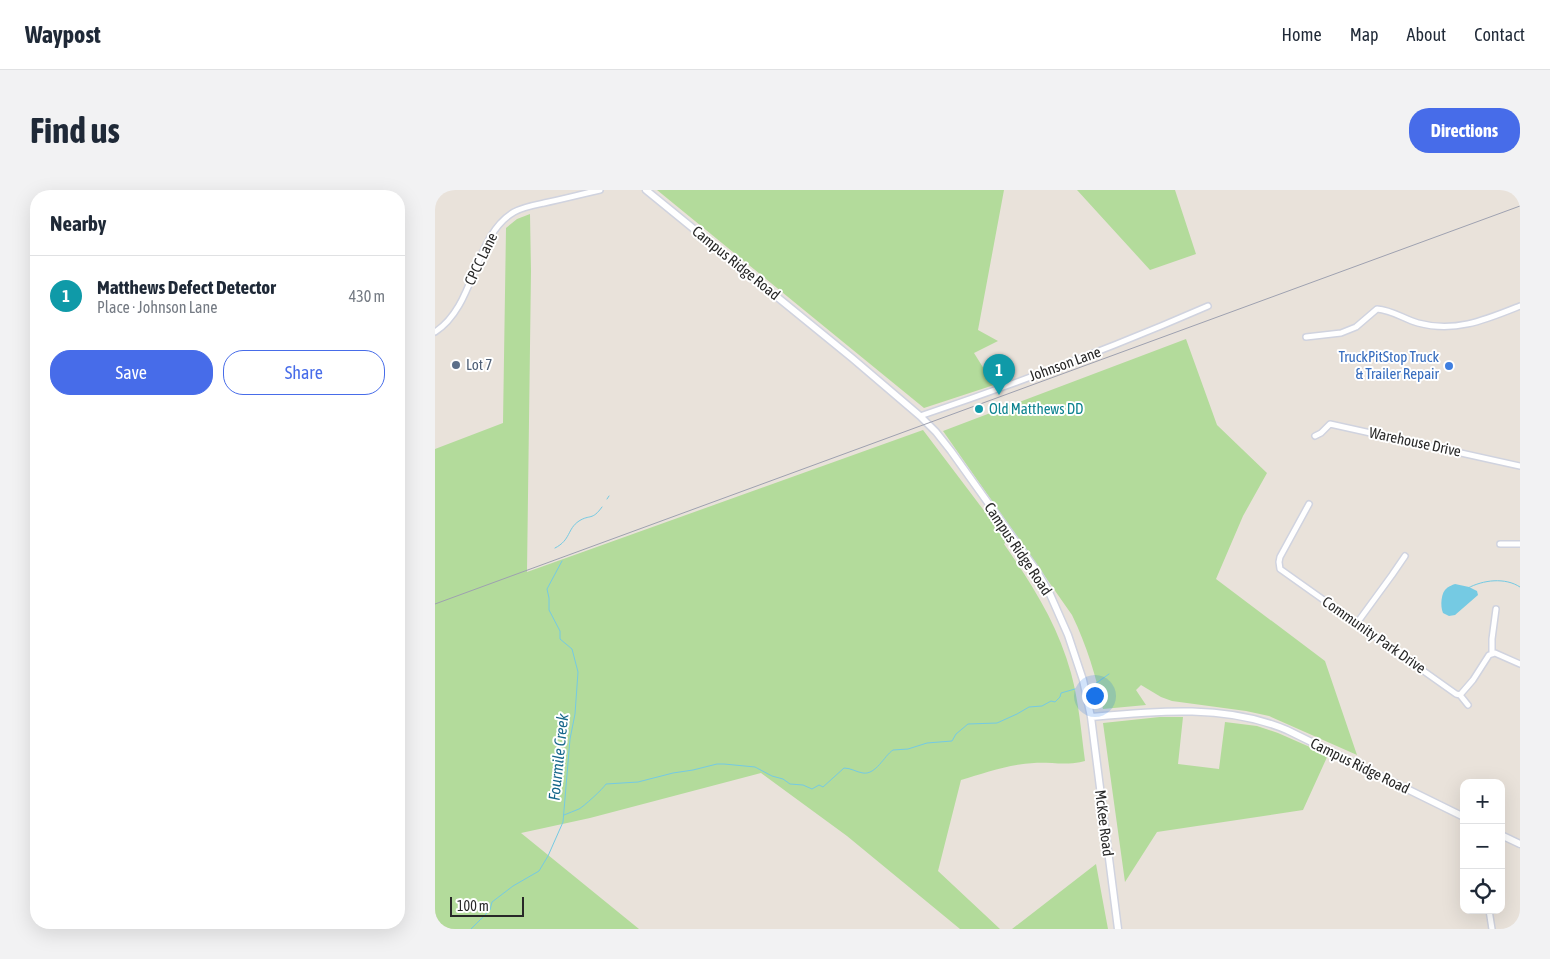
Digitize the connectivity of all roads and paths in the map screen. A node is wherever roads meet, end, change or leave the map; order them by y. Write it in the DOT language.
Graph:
graph roads {
  1 [pos="600,190"];
  2 [pos="647,190"];
  3 [pos="1208,306"];
  4 [pos="1520,306"];
  5 [pos="435,332"];
  6 [pos="1306,337"];
  7 [pos="920,416"];
  8 [pos="1315,436"];
  9 [pos="1520,466"];
  10 [pos="1309,504"];
  11 [pos="1500,544"];
  12 [pos="1520,544"];
  13 [pos="1405,556"];
  14 [pos="1496,610"];
  15 [pos="1357,623"];
  16 [pos="1492,654"];
  17 [pos="1520,664"];
  18 [pos="1460,695"];
  19 [pos="1467,705"];
  20 [pos="1091,717"];
  21 [pos="1460,814"];
  22 [pos="1505,837"];
  23 [pos="1520,844"];
  24 [pos="1490,914"];
  25 [pos="1118,929"];
  26 [pos="1493,929"];
  1 -- 5 [label="street, CPCC Lane"];
  2 -- 7 [label="street, Campus Ridge Road"];
  3 -- 7 [label="street, Johnson Lane"];
  4 -- 6 [label="street"];
  7 -- 20 [label="street, Campus Ridge Road"];
  8 -- 9 [label="street, Warehouse Drive"];
  10 -- 15 [label="street, Community Park Drive"];
  11 -- 12 [label="street"];
  13 -- 15 [label="street"];
  14 -- 16 [label="street"];
  15 -- 18 [label="street, Community Park Drive"];
  16 -- 17 [label="street"];
  16 -- 18 [label="street"];
  18 -- 19 [label="street"];
  20 -- 21 [label="street, Campus Ridge Road"];
  20 -- 25 [label="street, McKee Road"];
  22 -- 23 [label="street"];
  24 -- 26 [label="street"];
}
